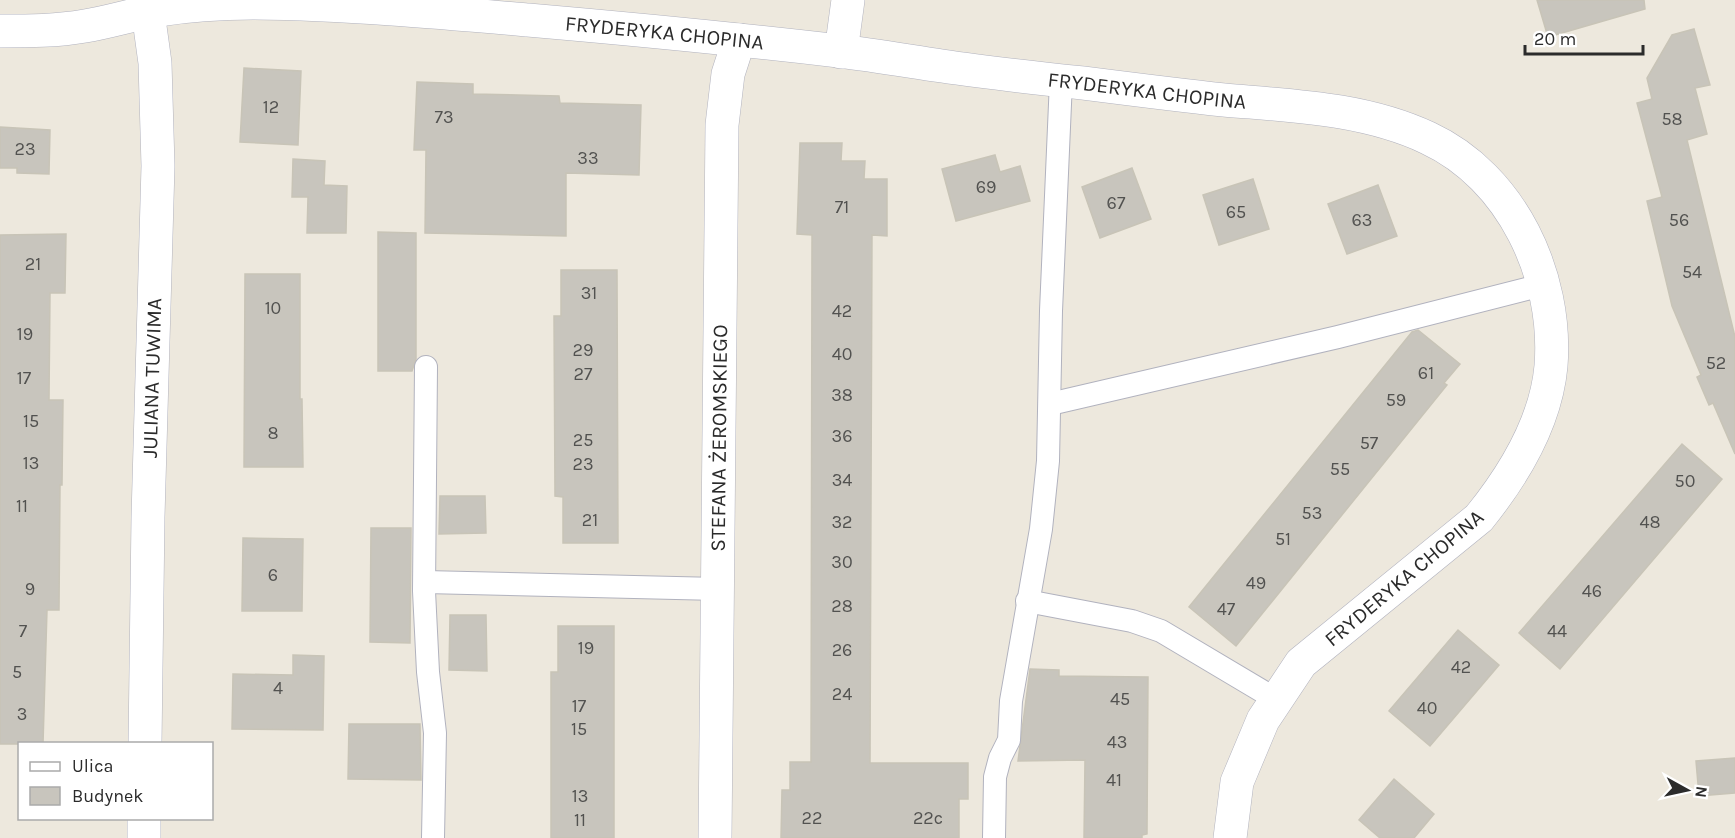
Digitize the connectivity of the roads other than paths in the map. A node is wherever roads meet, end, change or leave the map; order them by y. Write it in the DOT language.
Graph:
graph roads {
  1 [pos="848,0"];
  2 [pos="127,10"];
  3 [pos="0,31"];
  4 [pos="739,40"];
  5 [pos="841,52"];
  6 [pos="1061,81"];
  7 [pos="1542,285"];
  8 [pos="426,367"];
  9 [pos="1050,404"];
  10 [pos="425,582"];
  11 [pos="717,589"];
  12 [pos="1028,602"];
  13 [pos="1277,700"];
  14 [pos="145,742"];
  15 [pos="144,820"];
  16 [pos="144,838"];
  17 [pos="433,838"];
  18 [pos="714,838"];
  19 [pos="994,838"];
  20 [pos="1230,838"];
  1 -- 5 [label="street"];
  2 -- 3 [label="street, FRYDERYKA CHOPINA"];
  2 -- 4 [label="street, FRYDERYKA CHOPINA"];
  2 -- 14 [label="street, JULIANA TUWIMA"];
  4 -- 5 [label="street, FRYDERYKA CHOPINA"];
  4 -- 11 [label="street, STEFANA ŻEROMSKIEGO"];
  5 -- 6 [label="street, FRYDERYKA CHOPINA"];
  6 -- 7 [label="street, FRYDERYKA CHOPINA"];
  6 -- 9 [label="lane"];
  7 -- 9 [label="lane"];
  7 -- 13 [label="street, FRYDERYKA CHOPINA"];
  8 -- 10 [label="lane"];
  9 -- 12 [label="lane"];
  10 -- 11 [label="lane"];
  10 -- 17 [label="lane"];
  11 -- 18 [label="street, STEFANA ŻEROMSKIEGO"];
  12 -- 13 [label="lane"];
  12 -- 19 [label="lane"];
  13 -- 20 [label="street, FRYDERYKA CHOPINA"];
  15 -- 16 [label="street"];
}
